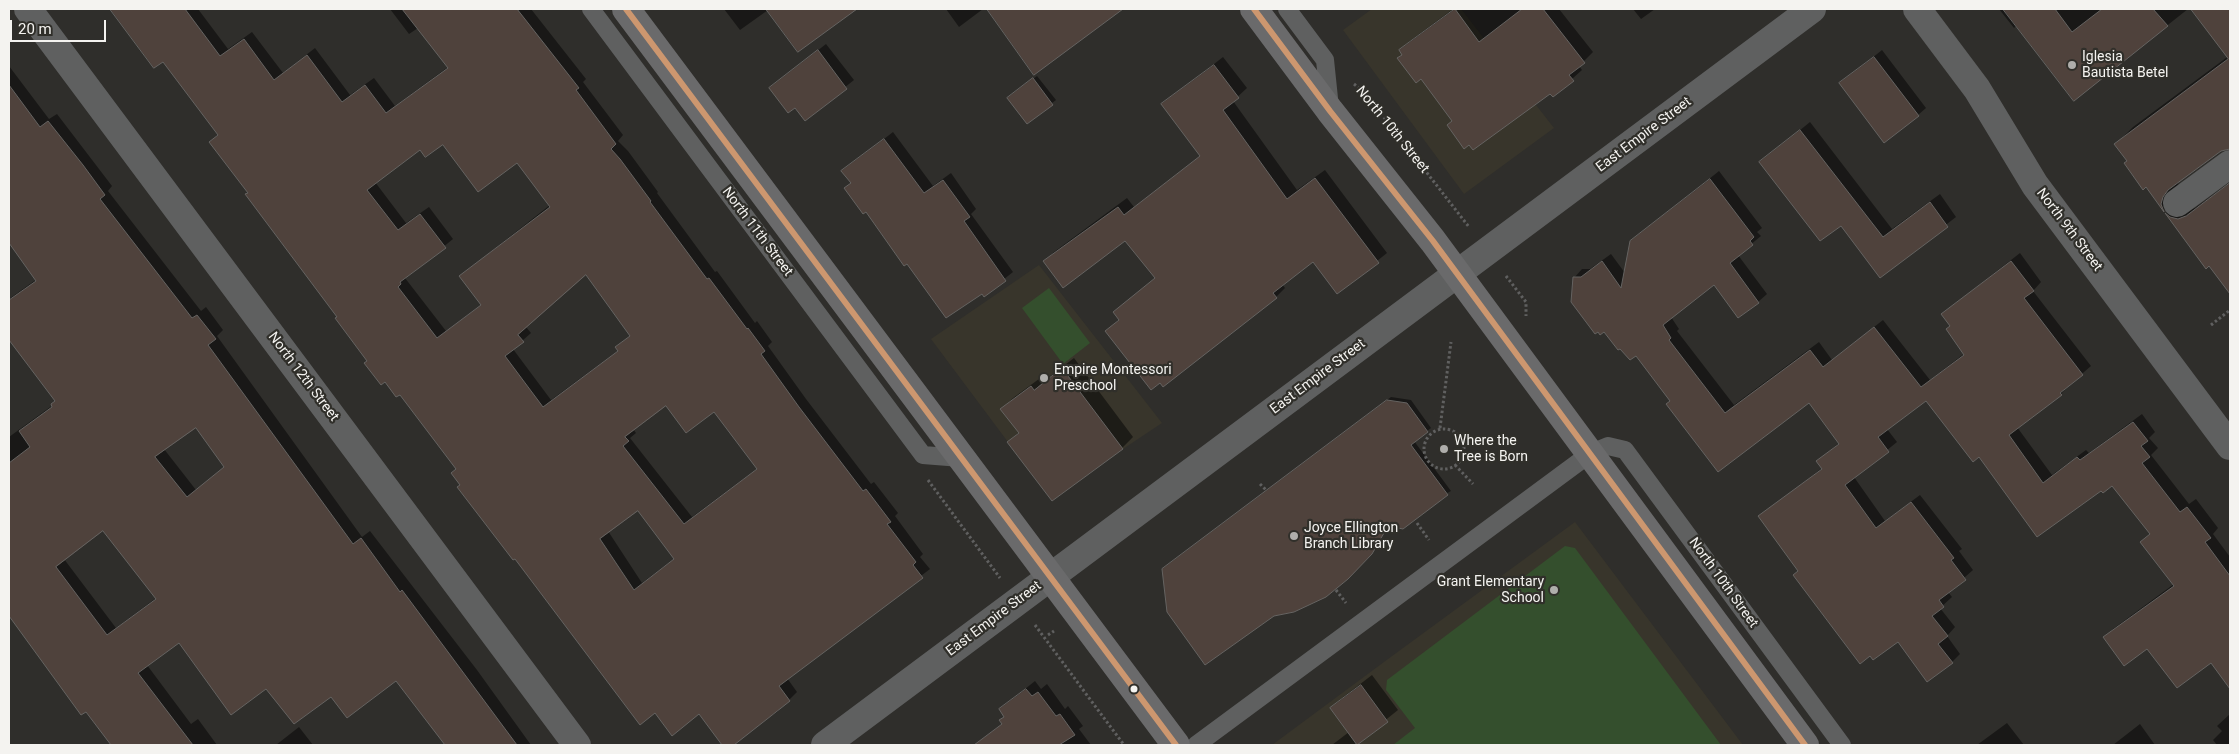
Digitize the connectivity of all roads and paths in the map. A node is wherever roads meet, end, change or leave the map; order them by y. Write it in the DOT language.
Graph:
graph roads {
  1 [pos="28,9"];
  2 [pos="591,9"];
  3 [pos="626,9"];
  4 [pos="1254,9"];
  5 [pos="1286,9"];
  6 [pos="1812,9"];
  7 [pos="1917,9"];
  8 [pos="1325,60"];
  9 [pos="1330,111"];
  10 [pos="2230,164"];
  11 [pos="2177,203"];
  12 [pos="1453,206"];
  13 [pos="1457,274"];
  14 [pos="2230,310"];
  15 [pos="2211,325"];
  16 [pos="1451,342"];
  17 [pos="1440,428"];
  18 [pos="2230,446"];
  19 [pos="1590,453"];
  20 [pos="923,455"];
  21 [pos="961,458"];
  22 [pos="1455,465"];
  23 [pos="1260,484"];
  24 [pos="1473,484"];
  25 [pos="1266,490"];
  26 [pos="985,558"];
  27 [pos="1051,577"];
  28 [pos="1336,590"];
  29 [pos="1348,605"];
  30 [pos="1052,648"];
  31 [pos="1156,718"];
  32 [pos="577,745"];
  33 [pos="825,745"];
  34 [pos="1124,745"];
  35 [pos="1158,745"];
  36 [pos="1176,745"];
  37 [pos="1196,745"];
  38 [pos="1805,745"];
  39 [pos="1842,745"];
  1 -- 32 [label="street, North 12th Street"];
  2 -- 20 [label="lane, North 11th Street"];
  3 -- 21 [label="main road, North 11th Street"];
  4 -- 9 [label="main road"];
  5 -- 8 [label="lane"];
  6 -- 13 [label="street, East Empire Street"];
  7 -- 18 [label="street, North 9th Street"];
  8 -- 9 [label="lane"];
  8 -- 12 [label="path, North 10th Street"];
  9 -- 13 [label="main road"];
  10 -- 11 [label="street"];
  13 -- 19 [label="main road"];
  13 -- 27 [label="street, East Empire Street"];
  14 -- 15 [label="path"];
  16 -- 17 [label="path"];
  17 -- 22 [label="path"];
  17 -- 22 [label="path"];
  19 -- 37 [label="lane"];
  19 -- 38 [label="main road"];
  19 -- 39 [label="lane, North 10th Street"];
  20 -- 21 [label="lane"];
  20 -- 26 [label="path"];
  21 -- 27 [label="main road, North 11th Street"];
  22 -- 24 [label="path"];
  23 -- 25 [label="path"];
  27 -- 31 [label="main road, North 11th Street"];
  27 -- 33 [label="street, East Empire Street"];
  28 -- 29 [label="path"];
  30 -- 34 [label="path"];
  31 -- 35 [label="lane"];
  31 -- 36 [label="main road, North 11th Street"];
}
